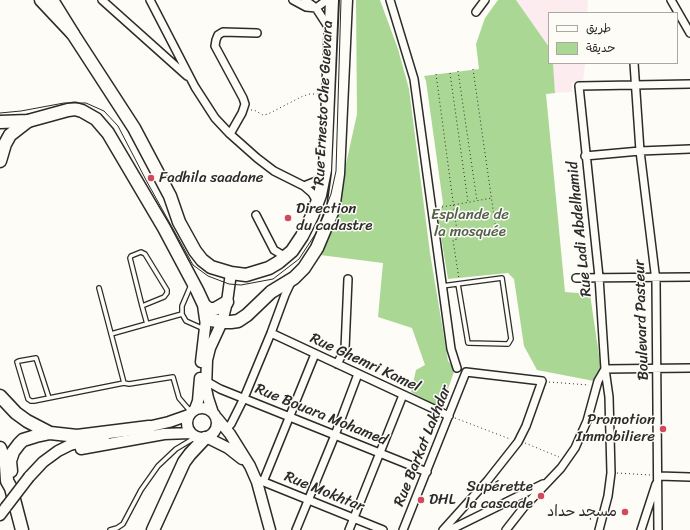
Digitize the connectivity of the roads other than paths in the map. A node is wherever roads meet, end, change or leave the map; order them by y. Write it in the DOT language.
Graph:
graph roads {
  1 [pos="41,0"];
  2 [pos="52,0"];
  3 [pos="102,0"];
  4 [pos="150,0"];
  5 [pos="293,0"];
  6 [pos="305,0"];
  7 [pos="326,0"];
  8 [pos="332,0"];
  9 [pos="346,0"];
  10 [pos="390,0"];
  11 [pos="393,0"];
  12 [pos="485,0"];
  13 [pos="671,0"];
  14 [pos="316,8"];
  15 [pos="476,12"];
  16 [pos="678,12"];
  17 [pos="678,12"];
  18 [pos="396,19"];
  19 [pos="257,33"];
  20 [pos="690,33"];
  21 [pos="73,34"];
  22 [pos="331,34"];
  23 [pos="634,64"];
  24 [pos="190,79"];
  25 [pos="636,84"];
  26 [pos="690,84"];
  27 [pos="28,121"];
  28 [pos="0,122"];
  29 [pos="230,134"];
  30 [pos="690,149"];
  31 [pos="640,151"];
  32 [pos="586,156"];
  33 [pos="0,161"];
  34 [pos="324,178"];
  35 [pos="304,186"];
  36 [pos="316,206"];
  37 [pos="256,215"];
  38 [pos="286,257"];
  39 [pos="231,274"];
  40 [pos="599,277"];
  41 [pos="690,277"];
  42 [pos="294,278"];
  43 [pos="576,278"];
  44 [pos="656,278"];
  45 [pos="348,279"];
  46 [pos="192,280"];
  47 [pos="459,284"];
  48 [pos="442,286"];
  49 [pos="99,288"];
  50 [pos="228,302"];
  51 [pos="204,305"];
  52 [pos="142,306"];
  53 [pos="182,314"];
  54 [pos="222,322"];
  55 [pos="147,324"];
  56 [pos="205,324"];
  57 [pos="111,334"];
  58 [pos="271,334"];
  59 [pos="315,354"];
  60 [pos="337,364"];
  61 [pos="457,368"];
  62 [pos="656,368"];
  63 [pos="690,368"];
  64 [pos="605,369"];
  65 [pos="358,374"];
  66 [pos="206,380"];
  67 [pos="124,383"];
  68 [pos="403,395"];
  69 [pos="0,396"];
  70 [pos="49,398"];
  71 [pos="244,398"];
  72 [pos="192,412"];
  73 [pos="215,416"];
  74 [pos="290,416"];
  75 [pos="449,416"];
  76 [pos="149,426"];
  77 [pos="226,429"];
  78 [pos="50,433"];
  79 [pos="335,435"];
  80 [pos="199,437"];
  81 [pos="0,448"];
  82 [pos="379,452"];
  83 [pos="48,458"];
  84 [pos="250,466"];
  85 [pos="0,469"];
  86 [pos="427,472"];
  87 [pos="658,476"];
  88 [pos="690,477"];
  89 [pos="259,480"];
  90 [pos="549,482"];
  91 [pos="9,484"];
  92 [pos="309,500"];
  93 [pos="0,515"];
  94 [pos="353,518"];
  95 [pos="22,530"];
  96 [pos="110,530"];
  97 [pos="153,530"];
  98 [pos="270,530"];
  99 [pos="296,530"];
  100 [pos="349,530"];
  101 [pos="383,530"];
  102 [pos="403,530"];
  103 [pos="443,530"];
  104 [pos="450,530"];
  105 [pos="506,530"];
  106 [pos="599,530"];
  107 [pos="641,530"];
  108 [pos="658,530"];
  1 -- 21 [label="main road"];
  2 -- 21 [label="main road"];
  3 -- 24 [label="street"];
  4 -- 24 [label="street"];
  5 -- 14 [label="street"];
  6 -- 14 [label="street"];
  7 -- 14 [label="street"];
  8 -- 22 [label="main road, Rue Ernesto Che Guevara"];
  9 -- 42 [label="main road, Rue Ernesto Che Guevara"];
  10 -- 18 [label="street"];
  11 -- 18 [label="street"];
  12 -- 15 [label="street"];
  13 -- 16 [label="street"];
  14 -- 22 [label="street"];
  17 -- 20 [label="street"];
  18 -- 48 [label="street"];
  19 -- 29 [label="street"];
  21 -- 39 [label="main road, Rue Ernesto Che Guevara"];
  22 -- 34 [label="main road, Rue Ernesto Che Guevara"];
  23 -- 25 [label="street, Boulevard Pasteur"];
  24 -- 29 [label="street"];
  25 -- 26 [label="street"];
  25 -- 31 [label="street, Boulevard Pasteur"];
  25 -- 32 [label="street, Rue Ladi Abdelhamid"];
  27 -- 28 [label="main road"];
  27 -- 33 [label="main road"];
  27 -- 46 [label="main road"];
  29 -- 35 [label="street"];
  30 -- 31 [label="street"];
  31 -- 32 [label="street"];
  31 -- 44 [label="street, Boulevard Pasteur"];
  32 -- 40 [label="street, Rue Ladi Abdelhamid"];
  34 -- 35 [label="street"];
  34 -- 36 [label="main road, Rue Ernesto Che Guevara"];
  35 -- 36 [label="street"];
  36 -- 38 [label="main road, Rue Ernesto Che Guevara"];
  37 -- 38 [label="street"];
  38 -- 39 [label="main road, Rue Ernesto Che Guevara"];
  39 -- 50 [label="main road"];
  40 -- 43 [label="street"];
  40 -- 44 [label="street"];
  40 -- 64 [label="street, Rue Ladi Abdelhamid"];
  41 -- 44 [label="street"];
  42 -- 54 [label="main road, Rue Ernesto Che Guevara"];
  42 -- 58 [label="street"];
  44 -- 62 [label="street, Boulevard Pasteur"];
  45 -- 60 [label="street"];
  46 -- 51 [label="main road"];
  46 -- 53 [label="lane"];
  47 -- 47 [label="lane"];
  47 -- 48 [label="lane"];
  48 -- 61 [label="street"];
  49 -- 57 [label="lane"];
  50 -- 51 [label="main road"];
  50 -- 54 [label="main road"];
  51 -- 56 [label="main road"];
  52 -- 52 [label="lane"];
  52 -- 55 [label="lane"];
  53 -- 55 [label="lane"];
  53 -- 56 [label="lane"];
  54 -- 56 [label="main road, Rue Ernesto Che Guevara"];
  54 -- 66 [label="main road"];
  55 -- 57 [label="lane"];
  56 -- 72 [label="main road"];
  57 -- 67 [label="lane"];
  58 -- 59 [label="street, Rue Ghemri Kamel"];
  58 -- 71 [label="street"];
  59 -- 60 [label="street, Rue Ghemri Kamel"];
  59 -- 74 [label="street"];
  60 -- 65 [label="street, Rue Ghemri Kamel"];
  62 -- 63 [label="street"];
  62 -- 64 [label="street"];
  62 -- 87 [label="street, Boulevard Pasteur"];
  64 -- 90 [label="street"];
  64 -- 106 [label="street, Rue Ladi Abdelhamid"];
  65 -- 68 [label="street, Rue Ghemri Kamel"];
  65 -- 79 [label="street"];
  66 -- 71 [label="street, Rue Bouara Mohamed"];
  66 -- 73 [label="main road"];
  67 -- 70 [label="lane"];
  67 -- 72 [label="lane"];
  68 -- 75 [label="street, Rue Ghemri Kamel"];
  68 -- 82 [label="street"];
  69 -- 78 [label="main road"];
  70 -- 70 [label="lane"];
  71 -- 74 [label="street, Rue Bouara Mohamed"];
  71 -- 77 [label="street"];
  72 -- 73 [label="main road"];
  72 -- 76 [label="main road"];
  72 -- 80 [label="main road"];
  73 -- 77 [label="main road"];
  73 -- 80 [label="main road"];
  74 -- 79 [label="street, Rue Bouara Mohamed"];
  74 -- 89 [label="street"];
  75 -- 86 [label="street, Rue Barkat Lakhdar"];
  75 -- 103 [label="street, Rue Barkat Lakhdar"];
  76 -- 78 [label="main road"];
  76 -- 83 [label="main road"];
  77 -- 84 [label="main road"];
  78 -- 91 [label="main road"];
  79 -- 82 [label="street, Rue Bouara Mohamed"];
  79 -- 92 [label="street"];
  80 -- 83 [label="main road"];
  80 -- 84 [label="main road"];
  80 -- 96 [label="lane"];
  80 -- 97 [label="main road"];
  81 -- 91 [label="main road"];
  82 -- 86 [label="street, Rue Bouara Mohamed"];
  82 -- 94 [label="street"];
  83 -- 93 [label="main road, bridge"];
  84 -- 89 [label="main road"];
  85 -- 91 [label="main road"];
  86 -- 102 [label="street, Rue Barkat Lakhdar"];
  87 -- 88 [label="street"];
  87 -- 107 [label="street"];
  87 -- 108 [label="street, Boulevard Pasteur"];
  89 -- 92 [label="street, Rue Mokhtar"];
  89 -- 98 [label="main road"];
  90 -- 104 [label="street"];
  90 -- 105 [label="street"];
  91 -- 95 [label="main road"];
  92 -- 94 [label="street, Rue Mokhtar"];
  92 -- 99 [label="street"];
  94 -- 100 [label="street"];
  94 -- 101 [label="street, Rue Mokhtar"];
}
